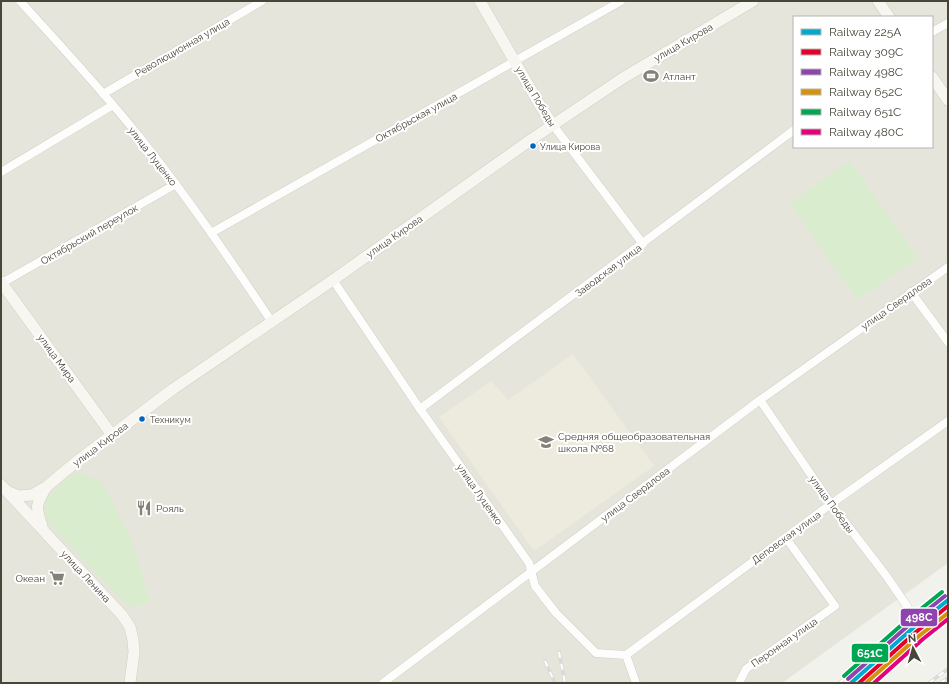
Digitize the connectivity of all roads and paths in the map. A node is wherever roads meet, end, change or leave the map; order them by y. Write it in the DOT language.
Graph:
graph roads {
  1 [pos="20,1"];
  2 [pos="262,1"];
  3 [pos="480,1"];
  4 [pos="622,1"];
  5 [pos="753,1"];
  6 [pos="878,1"];
  7 [pos="888,16"];
  8 [pos="948,23"];
  9 [pos="933,31"];
  10 [pos="515,61"];
  11 [pos="933,78"];
  12 [pos="103,94"];
  13 [pos="948,100"];
  14 [pos="113,105"];
  15 [pos="553,124"];
  16 [pos="793,131"];
  17 [pos="1,172"];
  18 [pos="176,184"];
  19 [pos="211,233"];
  20 [pos="643,244"];
  21 [pos="948,267"];
  22 [pos="333,280"];
  23 [pos="2,283"];
  24 [pos="911,292"];
  25 [pos="272,322"];
  26 [pos="948,342"];
  27 [pos="760,400"];
  28 [pos="420,409"];
  29 [pos="948,421"];
  30 [pos="112,435"];
  31 [pos="46,487"];
  32 [pos="4,488"];
  33 [pos="831,504"];
  34 [pos="43,530"];
  35 [pos="786,538"];
  36 [pos="531,572"];
  37 [pos="907,606"];
  38 [pos="626,655"];
  39 [pos="130,683"];
  40 [pos="383,683"];
  41 [pos="636,683"];
  42 [pos="739,683"];
  1 -- 12 [label="street, улица Луценко"];
  2 -- 12 [label="street, Революционная улица"];
  3 -- 10 [label="street, улица Победы"];
  4 -- 10 [label="street, Октябрьская улица"];
  5 -- 15 [label="street, улица Кирова"];
  6 -- 7 [label="street"];
  8 -- 9 [label="street"];
  10 -- 15 [label="street, улица Победы"];
  10 -- 19 [label="street, Октябрьская улица"];
  11 -- 13 [label="street"];
  12 -- 14 [label="street, улица Луценко"];
  14 -- 17 [label="street"];
  14 -- 18 [label="street, улица Луценко"];
  15 -- 20 [label="street, улица Победы"];
  15 -- 22 [label="street, улица Кирова"];
  16 -- 20 [label="street, Заводская улица"];
  18 -- 19 [label="street, улица Луценко"];
  18 -- 23 [label="street, Октябрьский переулок"];
  19 -- 25 [label="street, улица Луценко"];
  20 -- 28 [label="street, Заводская улица"];
  21 -- 24 [label="street, улица Свердлова"];
  22 -- 25 [label="street, улица Кирова"];
  22 -- 28 [label="street, улица Луценко"];
  23 -- 30 [label="street, улица Мира"];
  24 -- 26 [label="street"];
  24 -- 27 [label="street, улица Свердлова"];
  25 -- 30 [label="street, улица Кирова"];
  27 -- 33 [label="street, улица Победы"];
  27 -- 36 [label="street, улица Свердлова"];
  28 -- 36 [label="street, улица Луценко"];
  29 -- 33 [label="street, Деповская улица"];
  30 -- 31 [label="street, улица Кирова"];
  31 -- 32 [label="street, улица Кирова"];
  31 -- 34 [label="street, улица Кирова"];
  32 -- 34 [label="street, улица Ленина"];
  33 -- 35 [label="street, Деповская улица"];
  33 -- 37 [label="street, улица Победы"];
  34 -- 39 [label="street, улица Ленина"];
  35 -- 38 [label="street, Деповская улица"];
  35 -- 42 [label="street, Перонная улица"];
  36 -- 38 [label="street, улица Луценко"];
  36 -- 40 [label="street, улица Свердлова"];
  38 -- 41 [label="street"];
}
